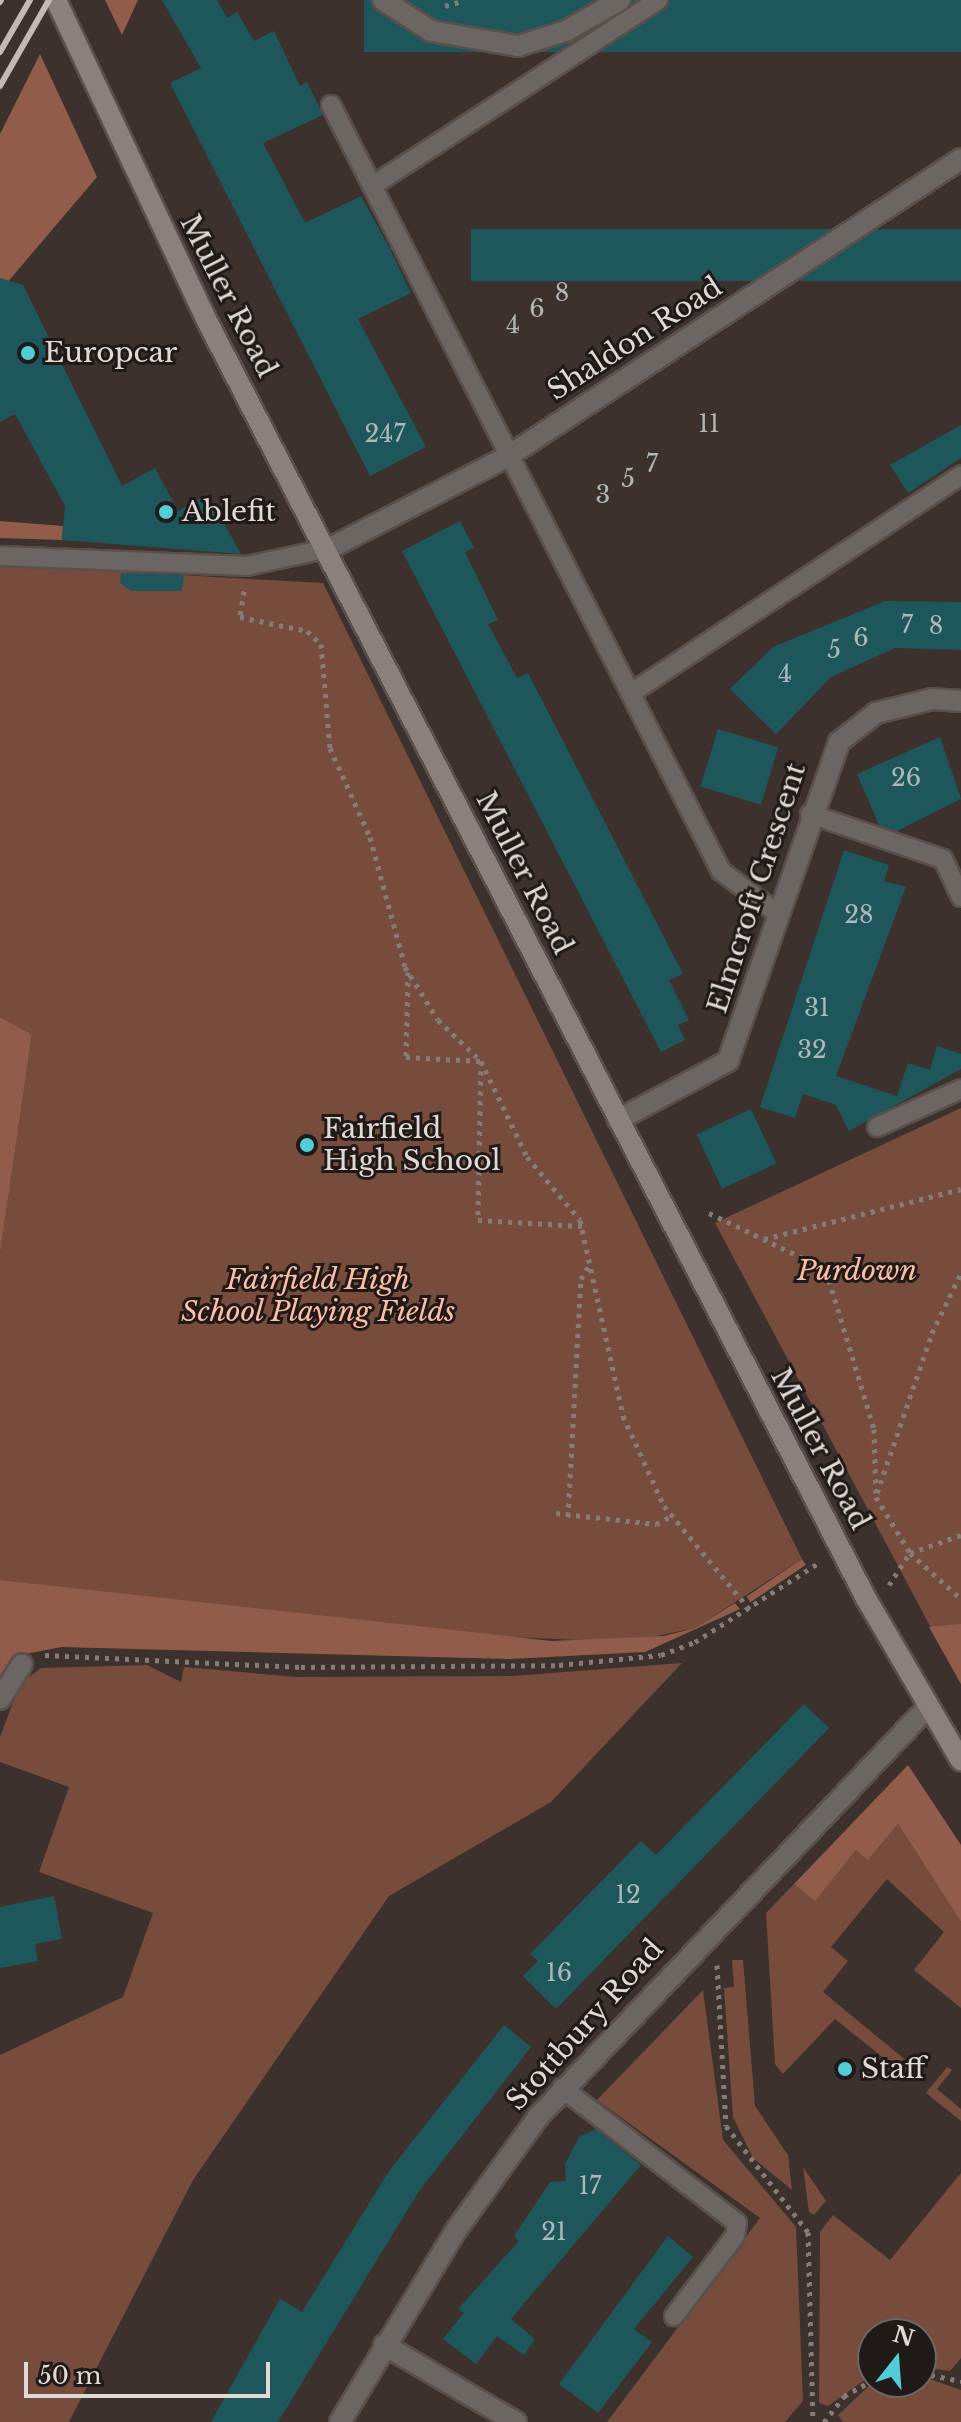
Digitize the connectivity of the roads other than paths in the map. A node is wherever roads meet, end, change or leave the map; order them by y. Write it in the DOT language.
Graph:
graph roads {
  1 [pos="56,0"];
  2 [pos="383,0"];
  3 [pos="620,0"];
  4 [pos="658,0"];
  5 [pos="331,105"];
  6 [pos="961,159"];
  7 [pos="372,186"];
  8 [pos="507,457"];
  9 [pos="961,475"];
  10 [pos="330,548"];
  11 [pos="0,556"];
  12 [pos="634,691"];
  13 [pos="961,701"];
  14 [pos="810,814"];
  15 [pos="961,897"];
  16 [pos="778,914"];
  17 [pos="961,1089"];
  18 [pos="618,1120"];
  19 [pos="877,1127"];
  20 [pos="22,1664"];
  21 [pos="0,1699"];
  22 [pos="927,1708"];
  23 [pos="961,1761"];
  24 [pos="562,2088"];
  25 [pos="674,2316"];
  26 [pos="384,2345"];
  27 [pos="340,2422"];
  28 [pos="516,2422"];
  1 -- 10 [label="main road, Muller Road"];
  2 -- 3 [label="street"];
  4 -- 7 [label="lane"];
  5 -- 7 [label="lane"];
  6 -- 8 [label="street, Shaldon Road"];
  7 -- 8 [label="lane"];
  8 -- 10 [label="street, Shaldon Road"];
  8 -- 12 [label="lane"];
  9 -- 12 [label="lane"];
  10 -- 11 [label="lane"];
  10 -- 18 [label="main road, Muller Road"];
  12 -- 16 [label="lane"];
  13 -- 14 [label="street, Elmcroft Crescent"];
  14 -- 15 [label="lane"];
  14 -- 16 [label="street, Elmcroft Crescent"];
  16 -- 18 [label="street, Elmcroft Crescent"];
  17 -- 19 [label="lane"];
  18 -- 22 [label="main road, Muller Road"];
  20 -- 21 [label="street"];
  22 -- 23 [label="main road, Muller Road"];
  22 -- 24 [label="street, Stottbury Road"];
  24 -- 25 [label="lane"];
  24 -- 26 [label="street, Stottbury Road"];
  26 -- 27 [label="street, Stottbury Road"];
  26 -- 28 [label="street"];
}
